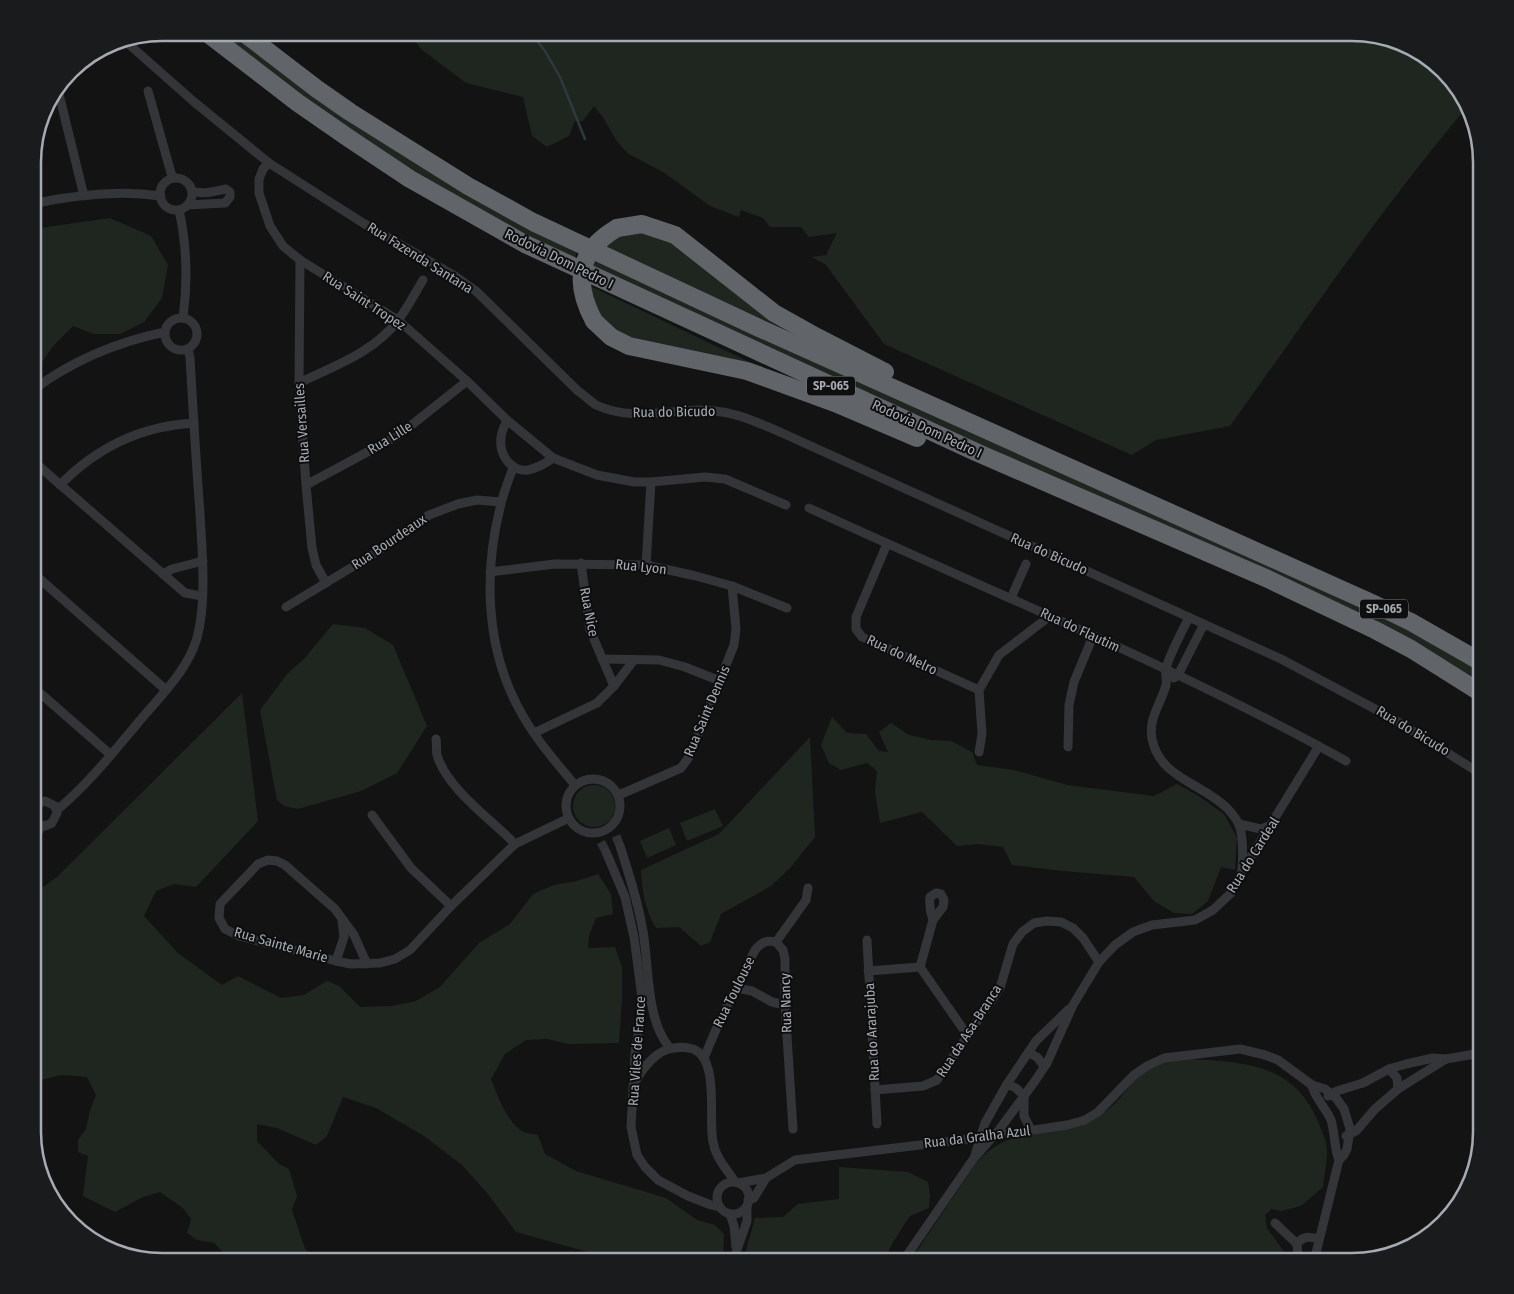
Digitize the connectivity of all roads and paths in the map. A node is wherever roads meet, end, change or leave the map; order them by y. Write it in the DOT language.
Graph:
graph roads {
  1 [pos="218,41"];
  2 [pos="256,41"];
  3 [pos="131,46"];
  4 [pos="148,91"];
  5 [pos="60,98"];
  6 [pos="269,163"];
  7 [pos="174,178"];
  8 [pos="192,191"];
  9 [pos="84,196"];
  10 [pos="161,196"];
  11 [pos="42,203"];
  12 [pos="183,208"];
  13 [pos="300,260"];
  14 [pos="423,280"];
  15 [pos="183,318"];
  16 [pos="398,320"];
  17 [pos="166,332"];
  18 [pos="188,348"];
  19 [pos="467,381"];
  20 [pos="299,383"];
  21 [pos="42,384"];
  22 [pos="595,404"];
  23 [pos="507,420"];
  24 [pos="194,423"];
  25 [pos="554,458"];
  26 [pos="1052,459"];
  27 [pos="513,468"];
  28 [pos="42,469"];
  29 [pos="651,482"];
  30 [pos="60,485"];
  31 [pos="306,485"];
  32 [pos="501,502"];
  33 [pos="786,505"];
  34 [pos="809,508"];
  35 [pos="1109,510"];
  36 [pos="887,544"];
  37 [pos="203,562"];
  38 [pos="581,563"];
  39 [pos="1026,564"];
  40 [pos="646,565"];
  41 [pos="490,572"];
  42 [pos="163,574"];
  43 [pos="42,581"];
  44 [pos="326,583"];
  45 [pos="732,586"];
  46 [pos="202,596"];
  47 [pos="1011,598"];
  48 [pos="286,607"];
  49 [pos="787,608"];
  50 [pos="1050,616"];
  51 [pos="1189,617"];
  52 [pos="1204,624"];
  53 [pos="1093,636"];
  54 [pos="1473,657"];
  55 [pos="602,659"];
  56 [pos="634,660"];
  57 [pos="1166,669"];
  58 [pos="1178,674"];
  59 [pos="720,680"];
  60 [pos="1166,684"];
  61 [pos="614,686"];
  62 [pos="1473,687"];
  63 [pos="166,690"];
  64 [pos="979,690"];
  65 [pos="42,695"];
  66 [pos="534,733"];
  67 [pos="436,739"];
  68 [pos="1319,746"];
  69 [pos="1068,747"];
  70 [pos="979,752"];
  71 [pos="111,755"];
  72 [pos="1346,761"];
  73 [pos="1473,768"];
  74 [pos="575,785"];
  75 [pos="619,795"];
  76 [pos="42,803"];
  77 [pos="57,810"];
  78 [pos="372,815"];
  79 [pos="569,818"];
  80 [pos="1239,824"];
  81 [pos="1271,825"];
  82 [pos="42,826"];
  83 [pos="612,826"];
  84 [pos="596,833"];
  85 [pos="616,836"];
  86 [pos="601,842"];
  87 [pos="515,844"];
  88 [pos="620,846"];
  89 [pos="606,852"];
  90 [pos="1241,873"];
  91 [pos="808,888"];
  92 [pos="450,906"];
  93 [pos="342,918"];
  94 [pos="933,920"];
  95 [pos="867,940"];
  96 [pos="776,942"];
  97 [pos="336,961"];
  98 [pos="1099,962"];
  99 [pos="367,964"];
  100 [pos="920,967"];
  101 [pos="868,972"];
  102 [pos="736,988"];
  103 [pos="785,1005"];
  104 [pos="1073,1005"];
  105 [pos="968,1036"];
  106 [pos="670,1048"];
  107 [pos="1029,1053"];
  108 [pos="1473,1054"];
  109 [pos="704,1058"];
  110 [pos="1446,1059"];
  111 [pos="1044,1066"];
  112 [pos="1390,1068"];
  113 [pos="634,1084"];
  114 [pos="1006,1084"];
  115 [pos="1312,1085"];
  116 [pos="1398,1089"];
  117 [pos="875,1090"];
  118 [pos="1331,1093"];
  119 [pos="1024,1096"];
  120 [pos="1322,1104"];
  121 [pos="877,1124"];
  122 [pos="793,1130"];
  123 [pos="1031,1130"];
  124 [pos="1350,1135"];
  125 [pos="993,1136"];
  126 [pos="1335,1136"];
  127 [pos="981,1137"];
  128 [pos="974,1158"];
  129 [pos="1339,1160"];
  130 [pos="766,1178"];
  131 [pos="736,1183"];
  132 [pos="748,1203"];
  133 [pos="719,1207"];
  134 [pos="730,1214"];
  135 [pos="1275,1223"];
  136 [pos="1320,1239"];
  137 [pos="1297,1244"];
  138 [pos="736,1252"];
  139 [pos="909,1253"];
  140 [pos="1298,1253"];
  141 [pos="1316,1253"];
  1 -- 35 [label="highway, Rodovia Dom Pedro I / SP-065"];
  2 -- 26 [label="highway, Rodovia Dom Pedro I / SP-065"];
  3 -- 6 [label="street, Rua Fazenda Santana"];
  4 -- 7 [label="street"];
  5 -- 9 [label="street"];
  6 -- 13 [label="street, Rua Saint Tropez"];
  6 -- 22 [label="street, Rua Fazenda Santana"];
  7 -- 8 [label="street"];
  7 -- 10 [label="street"];
  8 -- 12 [label="street"];
  8 -- 12 [label="street"];
  9 -- 10 [label="street"];
  9 -- 11 [label="street"];
  10 -- 12 [label="street"];
  12 -- 15 [label="street"];
  13 -- 16 [label="street, Rua Saint Tropez"];
  13 -- 20 [label="street, Rua Versailles"];
  14 -- 16 [label="street"];
  15 -- 17 [label="street"];
  15 -- 18 [label="street"];
  16 -- 19 [label="street, Rua Saint Tropez"];
  16 -- 20 [label="street"];
  17 -- 18 [label="street"];
  17 -- 21 [label="street"];
  18 -- 24 [label="street"];
  19 -- 23 [label="street, Rua Saint Tropez"];
  19 -- 31 [label="street, Rua Lille"];
  20 -- 31 [label="street, Rua Versailles"];
  22 -- 51 [label="street, Rua do Bicudo"];
  23 -- 25 [label="street, Rua Saint Tropez"];
  23 -- 27 [label="street"];
  24 -- 30 [label="street"];
  24 -- 37 [label="street"];
  25 -- 27 [label="street"];
  25 -- 29 [label="street, Rua Saint Tropez"];
  26 -- 35 [label="highway, bridge"];
  26 -- 54 [label="highway, Rodovia Dom Pedro I / SP-065"];
  27 -- 32 [label="street"];
  28 -- 30 [label="street"];
  29 -- 33 [label="street, Rua Saint Tropez"];
  29 -- 40 [label="street"];
  30 -- 42 [label="street"];
  31 -- 44 [label="street, Rua Versailles"];
  32 -- 41 [label="street"];
  32 -- 44 [label="street, Rua Bourdeaux"];
  34 -- 36 [label="street, Rua do Flautim"];
  35 -- 62 [label="highway, Rodovia Dom Pedro I / SP-065"];
  36 -- 47 [label="street, Rua do Flautim"];
  36 -- 64 [label="street, Rua do Melro"];
  37 -- 42 [label="street"];
  37 -- 46 [label="street"];
  38 -- 40 [label="street, Rua Lyon"];
  38 -- 41 [label="street, Rua Lyon"];
  38 -- 55 [label="street, Rua Nice"];
  39 -- 47 [label="street"];
  40 -- 45 [label="street, Rua Lyon"];
  41 -- 66 [label="street"];
  42 -- 46 [label="street"];
  43 -- 63 [label="street"];
  44 -- 48 [label="street, Rua Bourdeaux"];
  45 -- 49 [label="street, Rua Lyon"];
  45 -- 59 [label="street, Rua Saint Dennis"];
  46 -- 63 [label="street"];
  47 -- 50 [label="street, Rua do Flautim"];
  50 -- 53 [label="street, Rua do Flautim"];
  50 -- 64 [label="street"];
  51 -- 52 [label="street, Rua do Bicudo"];
  51 -- 57 [label="street"];
  52 -- 58 [label="street"];
  52 -- 73 [label="street, Rua do Bicudo"];
  53 -- 57 [label="street, Rua do Flautim"];
  53 -- 69 [label="street"];
  55 -- 56 [label="street"];
  55 -- 61 [label="street, Rua Nice"];
  56 -- 59 [label="street"];
  56 -- 61 [label="street"];
  57 -- 58 [label="street, Rua do Flautim"];
  57 -- 60 [label="street"];
  58 -- 60 [label="street"];
  58 -- 68 [label="street, Rua do Flautim"];
  59 -- 75 [label="street, Rua Saint Dennis"];
  60 -- 80 [label="street"];
  61 -- 66 [label="street"];
  63 -- 71 [label="street"];
  64 -- 70 [label="street"];
  65 -- 71 [label="street"];
  66 -- 74 [label="street"];
  67 -- 87 [label="street"];
  68 -- 72 [label="street, Rua do Flautim"];
  68 -- 81 [label="street, Rua do Cardeal"];
  71 -- 77 [label="street"];
  74 -- 75 [label="street"];
  74 -- 79 [label="street"];
  75 -- 83 [label="street"];
  76 -- 77 [label="street"];
  77 -- 82 [label="street"];
  78 -- 92 [label="street"];
  79 -- 84 [label="street"];
  79 -- 87 [label="street, Rua Sainte Marie"];
  80 -- 81 [label="street"];
  80 -- 90 [label="street"];
  81 -- 90 [label="street, Rua do Cardeal"];
  83 -- 84 [label="street"];
  83 -- 85 [label="street"];
  84 -- 86 [label="street"];
  87 -- 92 [label="street, Rua Sainte Marie"];
  88 -- 106 [label="street, Rua Viles de France"];
  89 -- 113 [label="street, Rua Viles de France"];
  90 -- 98 [label="street, Rua do Cardeal"];
  91 -- 96 [label="street"];
  92 -- 99 [label="street, Rua Sainte Marie"];
  93 -- 97 [label="street"];
  93 -- 97 [label="street, Rua Sainte Marie"];
  93 -- 99 [label="street, Rua Sainte Marie"];
  94 -- 100 [label="street"];
  95 -- 101 [label="street, Rua do Ararajuba"];
  96 -- 102 [label="street, Rua Toulouse"];
  96 -- 103 [label="street, Rua Nancy"];
  97 -- 99 [label="street, Rua Sainte Marie"];
  98 -- 104 [label="street, Rua do Cardeal"];
  98 -- 105 [label="street, Rua da Asa-Branca"];
  100 -- 101 [label="street"];
  100 -- 105 [label="street"];
  101 -- 117 [label="street, Rua do Ararajuba"];
  102 -- 103 [label="street"];
  102 -- 109 [label="street, Rua Toulouse"];
  103 -- 122 [label="street, Rua Nancy"];
  104 -- 107 [label="street"];
  104 -- 111 [label="street"];
  105 -- 117 [label="street, Rua da Asa-Branca"];
  106 -- 109 [label="street"];
  106 -- 113 [label="street"];
  107 -- 111 [label="street"];
  107 -- 114 [label="street"];
  108 -- 110 [label="street"];
  109 -- 131 [label="street"];
  110 -- 112 [label="street"];
  110 -- 116 [label="street"];
  111 -- 119 [label="street"];
  112 -- 116 [label="street"];
  112 -- 118 [label="street"];
  113 -- 133 [label="street, Rua Viles de France"];
  114 -- 119 [label="street"];
  114 -- 127 [label="street"];
  115 -- 118 [label="street"];
  115 -- 120 [label="street"];
  115 -- 123 [label="street, Rua da Gralha Azul"];
  116 -- 124 [label="street"];
  117 -- 121 [label="street, Rua do Ararajuba"];
  118 -- 120 [label="street"];
  118 -- 124 [label="street"];
  119 -- 123 [label="street"];
  119 -- 125 [label="street"];
  120 -- 126 [label="street"];
  123 -- 125 [label="street, Rua da Gralha Azul"];
  124 -- 126 [label="street"];
  124 -- 129 [label="street"];
  125 -- 127 [label="street, Rua da Gralha Azul"];
  125 -- 128 [label="street"];
  126 -- 129 [label="street"];
  127 -- 128 [label="street"];
  127 -- 130 [label="street, Rua da Gralha Azul"];
  128 -- 139 [label="street"];
  129 -- 136 [label="street"];
  130 -- 131 [label="street, Rua da Gralha Azul"];
  130 -- 132 [label="street, Rua da Gralha Azul"];
  131 -- 132 [label="street"];
  131 -- 133 [label="street"];
  132 -- 134 [label="street"];
  132 -- 138 [label="street"];
  133 -- 134 [label="street"];
  134 -- 138 [label="street"];
  135 -- 137 [label="street"];
  136 -- 137 [label="street"];
  136 -- 141 [label="street"];
  137 -- 140 [label="street"];
}
